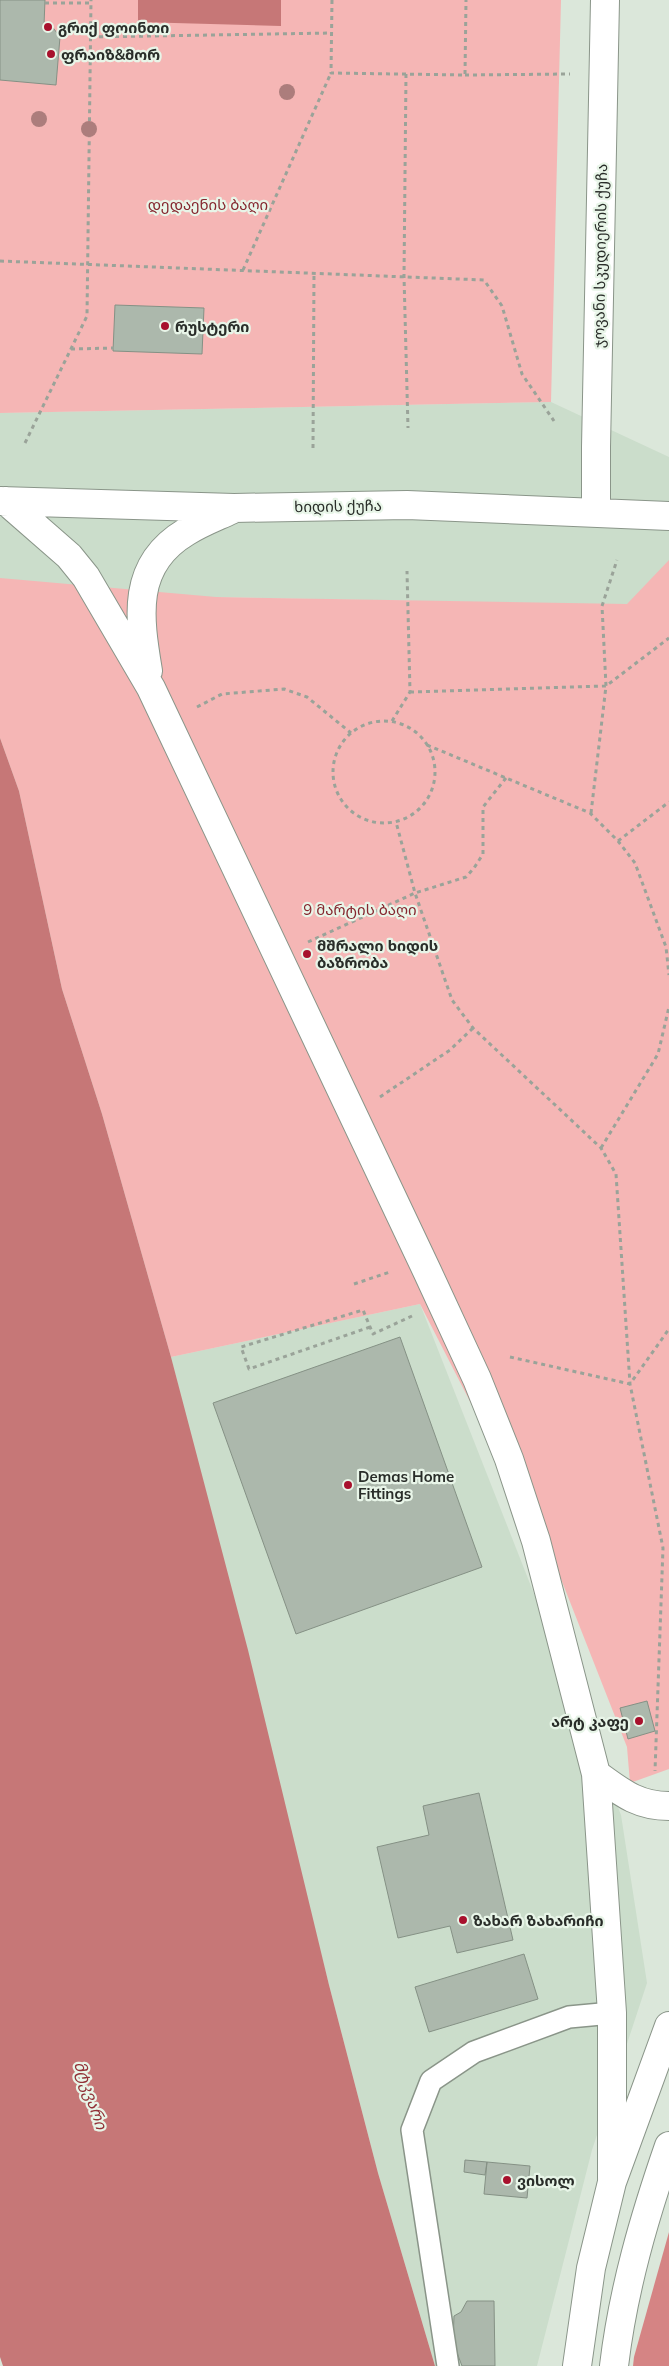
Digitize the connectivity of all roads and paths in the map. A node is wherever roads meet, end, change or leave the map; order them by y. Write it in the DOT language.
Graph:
graph roads {
  1 [pos="332,0"];
  2 [pos="466,0"];
  3 [pos="606,0"];
  4 [pos="91,1"];
  5 [pos="45,3"];
  6 [pos="332,33"];
  7 [pos="90,37"];
  8 [pos="331,73"];
  9 [pos="406,74"];
  10 [pos="572,74"];
  11 [pos="465,75"];
  12 [pos="0,261"];
  13 [pos="88,264"];
  14 [pos="243,270"];
  15 [pos="314,273"];
  16 [pos="404,276"];
  17 [pos="114,348"];
  18 [pos="71,349"];
  19 [pos="554,421"];
  20 [pos="408,428"];
  21 [pos="24,442"];
  22 [pos="313,448"];
  23 [pos="3,501"];
  24 [pos="234,508"];
  25 [pos="596,512"];
  26 [pos="669,516"];
  27 [pos="617,560"];
  28 [pos="407,571"];
  29 [pos="669,638"];
  30 [pos="606,686"];
  31 [pos="151,688"];
  32 [pos="410,692"];
  33 [pos="192,710"];
  34 [pos="392,721"];
  35 [pos="351,733"];
  36 [pos="427,745"];
  37 [pos="506,778"];
  38 [pos="669,802"];
  39 [pos="590,813"];
  40 [pos="396,822"];
  41 [pos="618,841"];
  42 [pos="415,893"];
  43 [pos="307,942"];
  44 [pos="669,975"];
  45 [pos="669,1007"];
  46 [pos="472,1028"];
  47 [pos="380,1097"];
  48 [pos="601,1148"];
  49 [pos="390,1272"];
  50 [pos="354,1284"];
  51 [pos="413,1316"];
  52 [pos="370,1327"];
  53 [pos="669,1329"];
  54 [pos="510,1357"];
  55 [pos="630,1384"];
  56 [pos="596,1774"];
  57 [pos="655,1774"];
  58 [pos="669,1806"];
  59 [pos="612,2013"];
  60 [pos="669,2026"];
  61 [pos="669,2146"];
  62 [pos="612,2182"];
  63 [pos="448,2366"];
  64 [pos="577,2366"];
  65 [pos="614,2366"];
  1 -- 6 [label="path"];
  2 -- 11 [label="path"];
  3 -- 25 [label="main road, ჯოვანი სკუდიერის ქუჩა"];
  4 -- 5 [label="path"];
  4 -- 7 [label="path"];
  6 -- 7 [label="path"];
  6 -- 8 [label="path"];
  7 -- 13 [label="path"];
  8 -- 9 [label="path"];
  8 -- 14 [label="path"];
  9 -- 11 [label="path"];
  9 -- 16 [label="path"];
  10 -- 11 [label="path"];
  12 -- 13 [label="path"];
  13 -- 14 [label="path"];
  13 -- 18 [label="path"];
  14 -- 15 [label="path"];
  15 -- 16 [label="path"];
  15 -- 22 [label="path"];
  16 -- 19 [label="path"];
  16 -- 20 [label="path"];
  17 -- 18 [label="path"];
  18 -- 21 [label="path"];
  23 -- 24 [label="main road, ხიდის ქუჩა"];
  23 -- 31 [label="main road"];
  24 -- 25 [label="main road, ხიდის ქუჩა"];
  24 -- 31 [label="main road"];
  25 -- 26 [label="main road, ხიდის ქუჩა"];
  27 -- 30 [label="path"];
  28 -- 32 [label="path"];
  29 -- 30 [label="path"];
  30 -- 32 [label="path"];
  30 -- 39 [label="path"];
  31 -- 56 [label="main road"];
  32 -- 34 [label="path"];
  33 -- 35 [label="path"];
  34 -- 35 [label="path"];
  34 -- 36 [label="path"];
  35 -- 40 [label="path"];
  36 -- 37 [label="path"];
  36 -- 40 [label="path"];
  37 -- 39 [label="path"];
  37 -- 42 [label="path"];
  38 -- 41 [label="path"];
  39 -- 41 [label="path"];
  40 -- 42 [label="path"];
  41 -- 44 [label="path"];
  42 -- 43 [label="path"];
  42 -- 46 [label="path"];
  45 -- 48 [label="path"];
  46 -- 47 [label="path"];
  46 -- 48 [label="path"];
  48 -- 55 [label="path"];
  49 -- 50 [label="path"];
  51 -- 52 [label="path"];
  52 -- 52 [label="path"];
  53 -- 55 [label="path"];
  54 -- 55 [label="path"];
  55 -- 57 [label="path"];
  56 -- 58 [label="main road"];
  56 -- 59 [label="main road"];
  59 -- 62 [label="main road"];
  59 -- 63 [label="lane"];
  60 -- 62 [label="main road"];
  61 -- 65 [label="main road"];
  62 -- 64 [label="main road"];
}
